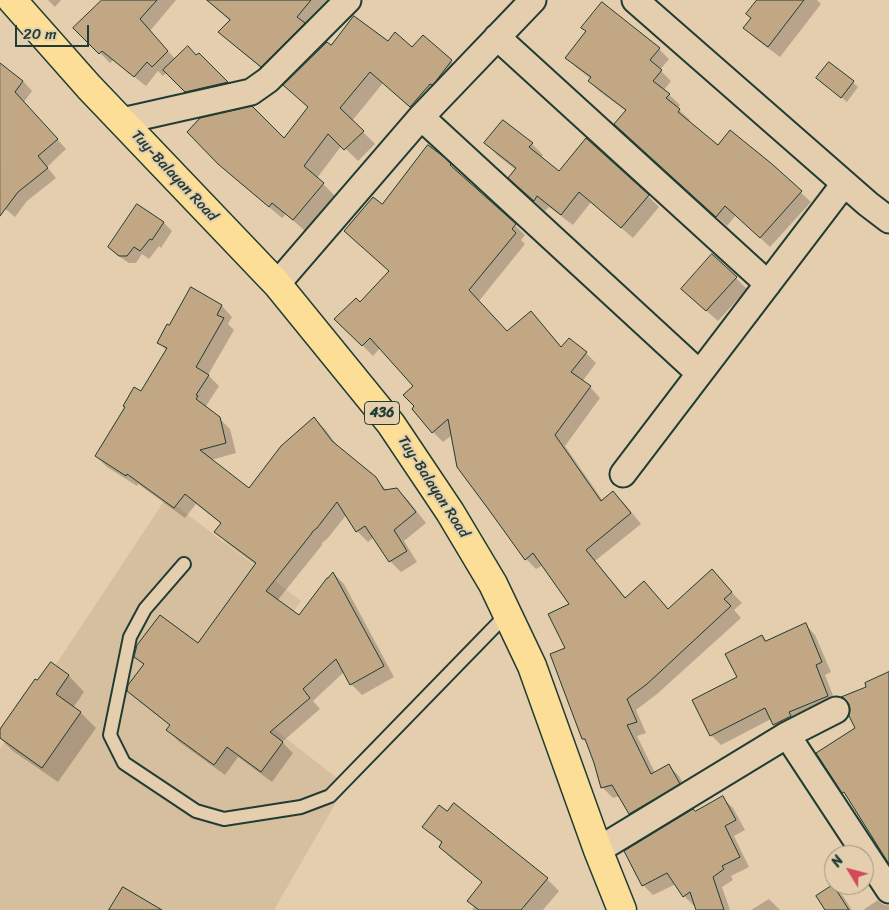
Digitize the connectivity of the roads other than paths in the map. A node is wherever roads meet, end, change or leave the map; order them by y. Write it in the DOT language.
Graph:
graph roads {
  1 [pos="12,0"];
  2 [pos="348,0"];
  3 [pos="533,0"];
  4 [pos="635,0"];
  5 [pos="496,37"];
  6 [pos="421,117"];
  7 [pos="122,121"];
  8 [pos="844,184"];
  9 [pos="889,220"];
  10 [pos="277,284"];
  11 [pos="768,284"];
  12 [pos="699,374"];
  13 [pos="623,474"];
  14 [pos="184,564"];
  15 [pos="507,614"];
  16 [pos="836,710"];
  17 [pos="787,735"];
  18 [pos="598,850"];
  19 [pos="889,890"];
  20 [pos="622,910"];
  1 -- 7 [label="main road, Tuy-Balayan Road / 436"];
  2 -- 7 [label="street"];
  3 -- 5 [label="street"];
  4 -- 8 [label="street"];
  5 -- 6 [label="street"];
  5 -- 11 [label="street"];
  6 -- 10 [label="street"];
  6 -- 12 [label="street"];
  7 -- 10 [label="main road, Tuy-Balayan Road / 436"];
  8 -- 9 [label="street"];
  8 -- 11 [label="street"];
  10 -- 15 [label="main road, Tuy-Balayan Road / 436"];
  11 -- 12 [label="street"];
  12 -- 13 [label="street"];
  14 -- 15 [label="lane"];
  15 -- 18 [label="main road, Tuy-Balayan Road / 436"];
  16 -- 17 [label="street"];
  17 -- 18 [label="street"];
  17 -- 19 [label="street"];
  18 -- 20 [label="main road, Tuy-Balayan Road / 436"];
}
